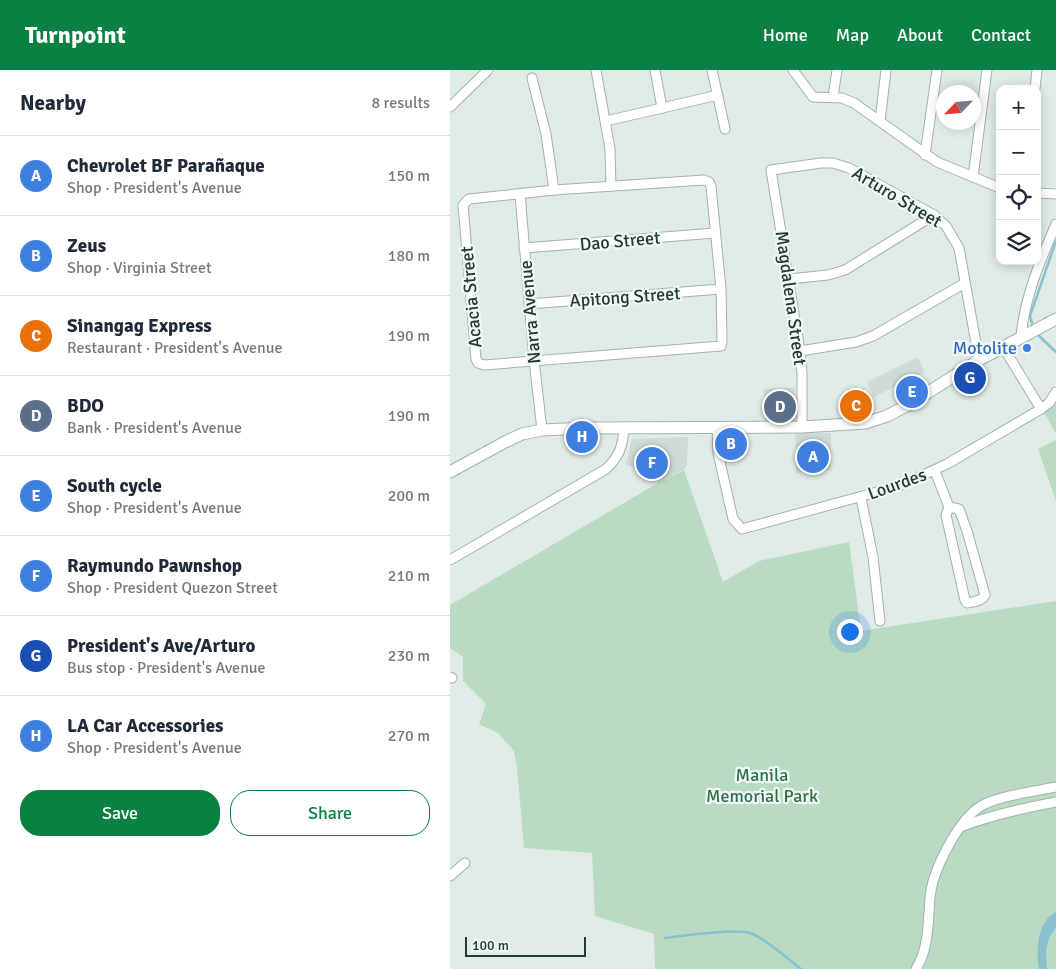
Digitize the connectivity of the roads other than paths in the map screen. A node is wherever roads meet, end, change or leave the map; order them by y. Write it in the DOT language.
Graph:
graph roads {
  1 [pos="488,70"];
  2 [pos="596,70"];
  3 [pos="655,70"];
  4 [pos="712,70"];
  5 [pos="792,70"];
  6 [pos="836,70"];
  7 [pos="886,70"];
  8 [pos="937,70"];
  9 [pos="987,70"];
  10 [pos="1037,70"];
  11 [pos="532,78"];
  12 [pos="1035,85"];
  13 [pos="718,95"];
  14 [pos="833,97"];
  15 [pos="450,107"];
  16 [pos="662,108"];
  17 [pos="606,121"];
  18 [pos="880,121"];
  19 [pos="725,129"];
  20 [pos="925,155"];
  21 [pos="771,170"];
  22 [pos="973,177"];
  23 [pos="611,186"];
  24 [pos="996,186"];
  25 [pos="554,190"];
  26 [pos="1041,193"];
  27 [pos="520,194"];
  28 [pos="1056,194"];
  29 [pos="934,215"];
  30 [pos="1056,224"];
  31 [pos="715,233"];
  32 [pos="524,248"];
  33 [pos="789,280"];
  34 [pos="965,283"];
  35 [pos="721,290"];
  36 [pos="528,304"];
  37 [pos="1056,318"];
  38 [pos="1025,334"];
  39 [pos="1003,347"];
  40 [pos="800,351"];
  41 [pos="534,360"];
  42 [pos="979,360"];
  43 [pos="1056,392"];
  44 [pos="1041,409"];
  45 [pos="802,427"];
  46 [pos="624,428"];
  47 [pos="717,428"];
  48 [pos="542,430"];
  49 [pos="935,470"];
  50 [pos="450,472"];
  51 [pos="861,498"];
  52 [pos="949,507"];
  53 [pos="450,560"];
  54 [pos="880,620"];
  55 [pos="1056,787"];
  56 [pos="1056,802"];
  57 [pos="975,817"];
  58 [pos="465,863"];
  59 [pos="450,876"];
  60 [pos="916,969"];
  1 -- 15 [label="street"];
  2 -- 17 [label="street"];
  3 -- 16 [label="street"];
  4 -- 13 [label="street"];
  5 -- 14 [label="street"];
  6 -- 14 [label="street"];
  7 -- 18 [label="street"];
  8 -- 20 [label="street"];
  9 -- 22 [label="street"];
  10 -- 12 [label="street"];
  11 -- 25 [label="street"];
  13 -- 16 [label="street"];
  13 -- 19 [label="street"];
  14 -- 18 [label="street"];
  16 -- 17 [label="street"];
  17 -- 23 [label="street"];
  18 -- 20 [label="street"];
  20 -- 22 [label="street"];
  21 -- 29 [label="street, Arturo Street"];
  21 -- 33 [label="street, Magdalena Street"];
  22 -- 24 [label="street"];
  23 -- 25 [label="street"];
  23 -- 31 [label="street"];
  25 -- 27 [label="street"];
  26 -- 28 [label="street"];
  27 -- 32 [label="street, Narra Avenue"];
  27 -- 41 [label="street, Acacia Street"];
  29 -- 33 [label="street"];
  29 -- 34 [label="street, Arturo Street"];
  30 -- 38 [label="street"];
  31 -- 32 [label="street, Dao Street"];
  31 -- 35 [label="street"];
  32 -- 36 [label="street, Narra Avenue"];
  33 -- 40 [label="street, Magdalena Street"];
  34 -- 40 [label="street"];
  34 -- 42 [label="street, Arturo Street"];
  35 -- 36 [label="street, Apitong Street"];
  35 -- 41 [label="street"];
  36 -- 41 [label="street, Narra Avenue"];
  37 -- 38 [label="street"];
  38 -- 39 [label="street"];
  39 -- 42 [label="street"];
  39 -- 44 [label="street"];
  40 -- 45 [label="street, Magdalena Street"];
  41 -- 48 [label="street, Narra Avenue"];
  42 -- 45 [label="street"];
  43 -- 44 [label="street, Lourdes"];
  44 -- 49 [label="street, Lourdes"];
  45 -- 47 [label="street"];
  46 -- 47 [label="street"];
  46 -- 48 [label="street"];
  46 -- 53 [label="street"];
  47 -- 51 [label="street, Lourdes"];
  48 -- 50 [label="street"];
  49 -- 51 [label="street, Lourdes"];
  49 -- 52 [label="street"];
  51 -- 54 [label="street"];
  52 -- 52 [label="street"];
  55 -- 57 [label="street"];
  56 -- 57 [label="street"];
  57 -- 60 [label="street"];
  58 -- 59 [label="street"];
}
